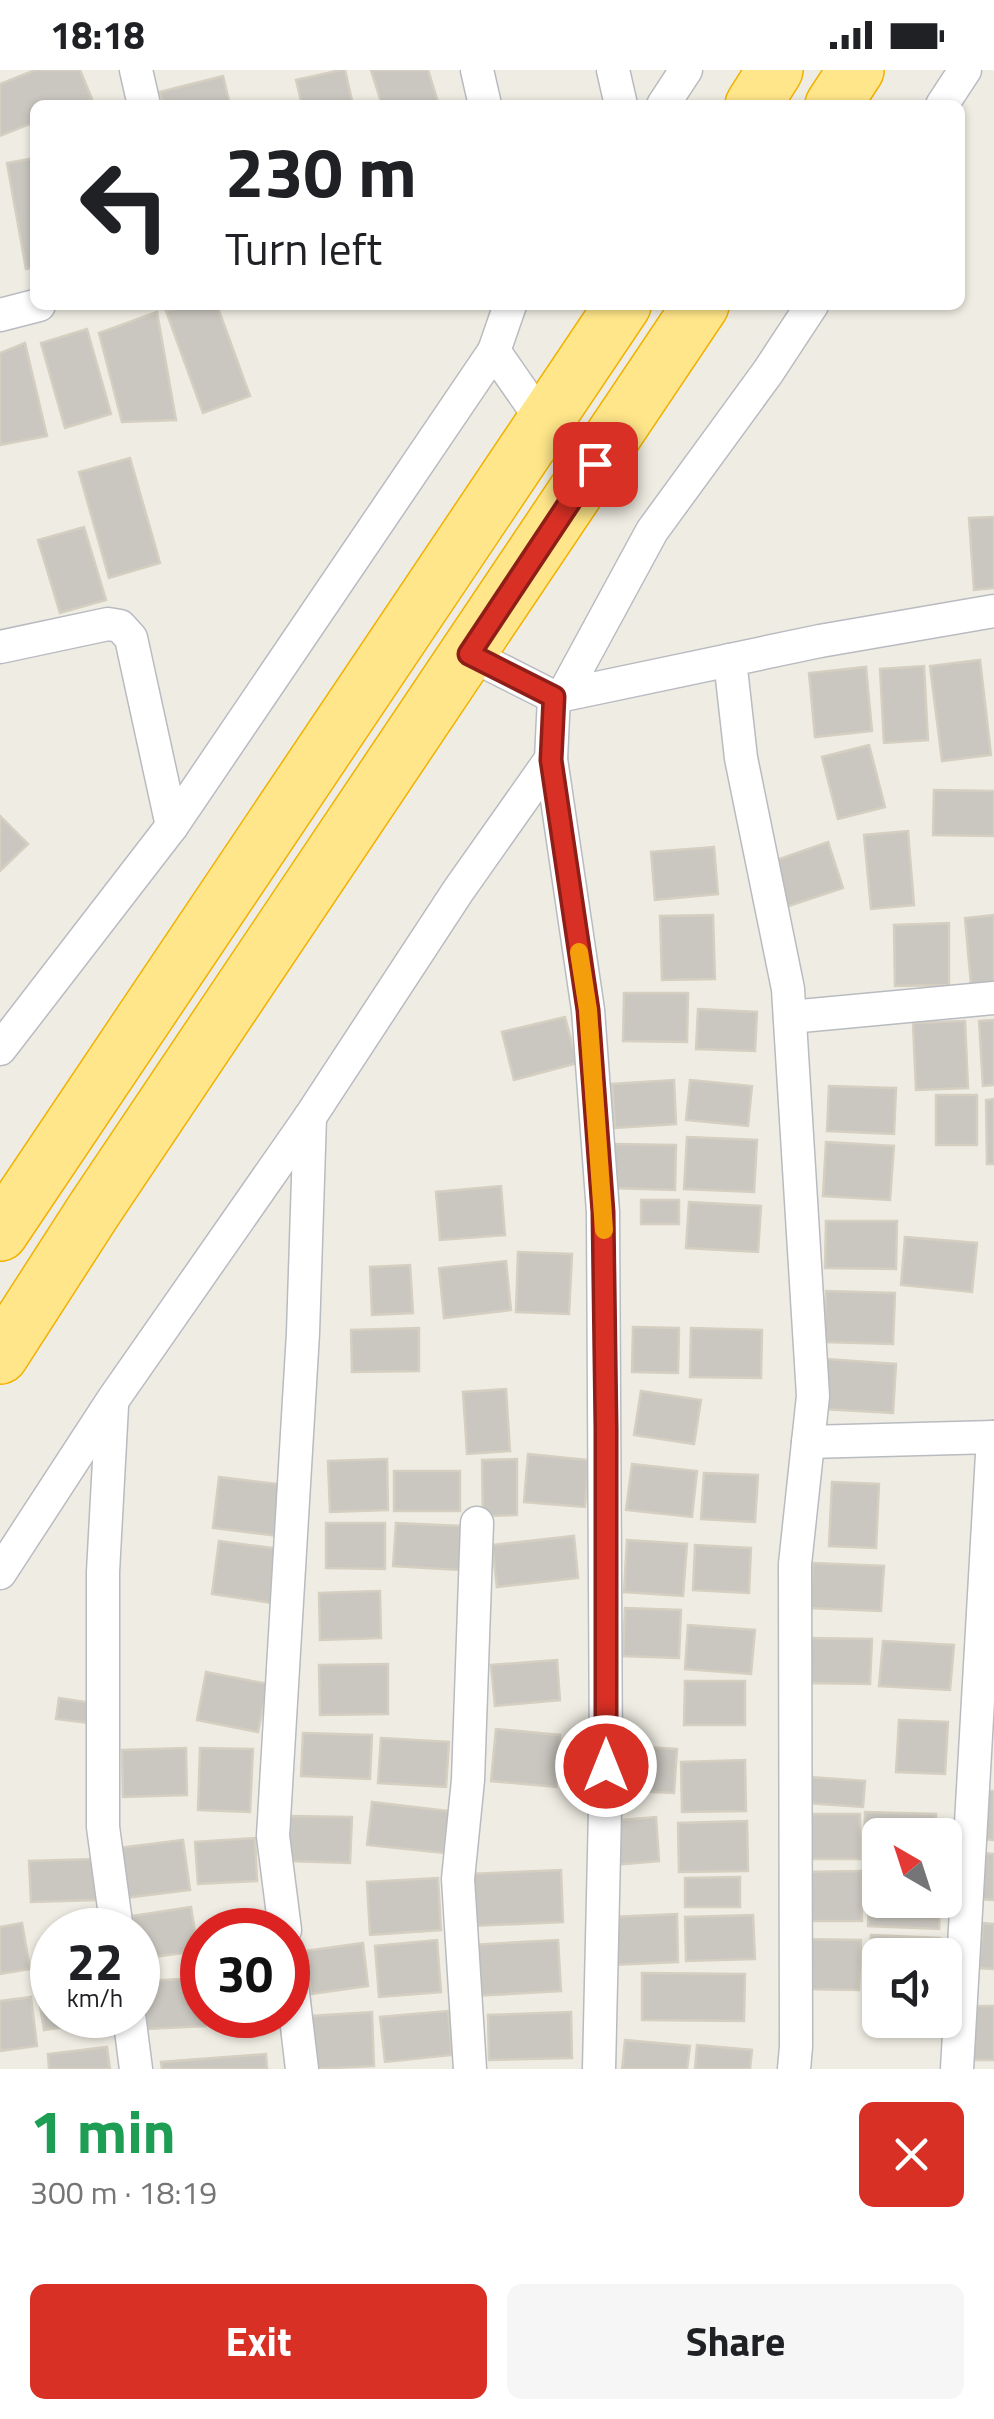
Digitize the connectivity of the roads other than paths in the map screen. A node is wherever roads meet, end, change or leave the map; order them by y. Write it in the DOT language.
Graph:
graph roads {
  1 [pos="136,70"];
  2 [pos="477,70"];
  3 [pos="613,70"];
  4 [pos="686,70"];
  5 [pos="775,70"];
  6 [pos="856,70"];
  7 [pos="965,70"];
  8 [pos="143,100"];
  9 [pos="484,100"];
  10 [pos="620,100"];
  11 [pos="666,100"];
  12 [pos="756,100"];
  13 [pos="836,100"];
  14 [pos="945,100"];
  15 [pos="30,307"];
  16 [pos="508,310"];
  17 [pos="620,310"];
  18 [pos="698,310"];
  19 [pos="809,310"];
  20 [pos="0,315"];
  21 [pos="494,351"];
  22 [pos="544,423"];
  23 [pos="994,611"];
  24 [pos="0,647"];
  25 [pos="469,654"];
  26 [pos="730,660"];
  27 [pos="558,696"];
  28 [pos="551,760"];
  29 [pos="172,826"];
  30 [pos="994,998"];
  31 [pos="790,1017"];
  32 [pos="0,1049"];
  33 [pos="310,1117"];
  34 [pos="0,1232"];
  35 [pos="0,1356"];
  36 [pos="112,1401"];
  37 [pos="994,1437"];
  38 [pos="808,1442"];
  39 [pos="477,1523"];
  40 [pos="0,1573"];
  41 [pos="114,1908"];
  42 [pos="282,1908"];
  43 [pos="131,2038"];
  44 [pos="298,2038"];
  45 [pos="136,2069"];
  46 [pos="302,2069"];
  47 [pos="470,2069"];
  48 [pos="599,2069"];
  49 [pos="794,2069"];
  50 [pos="957,2069"];
  1 -- 8 [label="street"];
  2 -- 9 [label="street"];
  3 -- 10 [label="street"];
  4 -- 11 [label="street"];
  5 -- 12 [label="highway"];
  6 -- 13 [label="highway"];
  7 -- 14 [label="street"];
  15 -- 20 [label="street"];
  16 -- 21 [label="street"];
  17 -- 22 [label="highway"];
  18 -- 25 [label="highway"];
  19 -- 27 [label="street"];
  21 -- 22 [label="street"];
  21 -- 29 [label="street"];
  22 -- 34 [label="highway"];
  23 -- 26 [label="street"];
  24 -- 29 [label="street"];
  25 -- 27 [label="street"];
  25 -- 35 [label="highway"];
  26 -- 27 [label="street"];
  26 -- 31 [label="street"];
  27 -- 28 [label="street"];
  28 -- 33 [label="street"];
  28 -- 48 [label="street"];
  29 -- 32 [label="street"];
  30 -- 31 [label="street"];
  31 -- 38 [label="street"];
  33 -- 36 [label="street"];
  33 -- 42 [label="street"];
  36 -- 40 [label="street"];
  36 -- 41 [label="street"];
  37 -- 38 [label="street"];
  37 -- 50 [label="street"];
  38 -- 49 [label="street"];
  39 -- 47 [label="street"];
  43 -- 45 [label="street"];
  44 -- 46 [label="street"];
}
